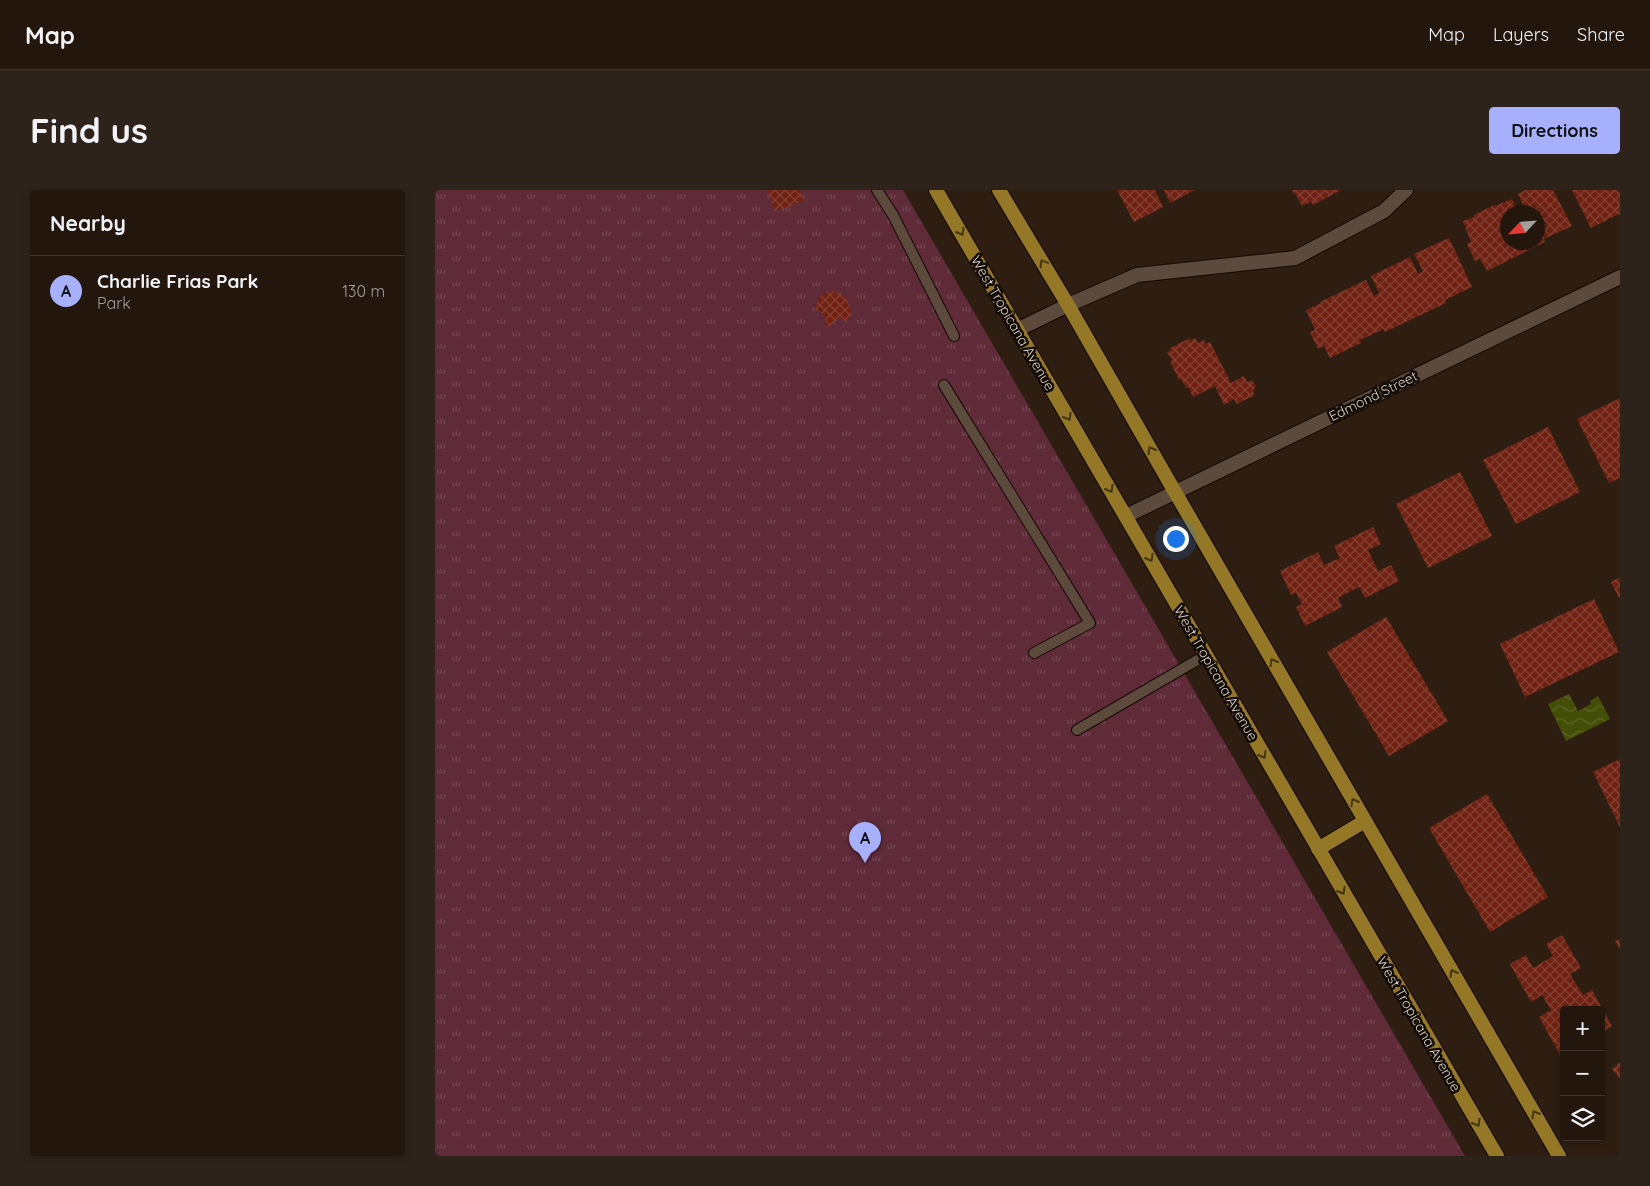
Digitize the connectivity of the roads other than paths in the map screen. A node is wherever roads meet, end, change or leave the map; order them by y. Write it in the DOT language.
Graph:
graph roads {
  1 [pos="877,190"];
  2 [pos="936,190"];
  3 [pos="999,190"];
  4 [pos="1406,190"];
  5 [pos="1620,277"];
  6 [pos="1068,304"];
  7 [pos="1017,330"];
  8 [pos="954,336"];
  9 [pos="944,385"];
  10 [pos="1175,492"];
  11 [pos="1126,516"];
  12 [pos="1034,653"];
  13 [pos="1205,655"];
  14 [pos="1077,730"];
  15 [pos="1365,821"];
  16 [pos="1318,849"];
  17 [pos="1497,1156"];
  18 [pos="1559,1156"];
  1 -- 8 [label="lane"];
  2 -- 7 [label="main road, West Tropicana Avenue, one-way"];
  6 -- 3 [label="main road, one-way"];
  4 -- 6 [label="street"];
  5 -- 10 [label="street, Edmond Street"];
  6 -- 7 [label="street"];
  10 -- 6 [label="main road, one-way"];
  7 -- 11 [label="main road, West Tropicana Avenue, one-way"];
  9 -- 12 [label="lane"];
  10 -- 11 [label="street, Edmond Street"];
  15 -- 10 [label="main road, one-way"];
  11 -- 13 [label="main road, West Tropicana Avenue, one-way"];
  13 -- 14 [label="lane"];
  13 -- 16 [label="main road, West Tropicana Avenue, one-way"];
  15 -- 16 [label="main road"];
  18 -- 15 [label="main road, one-way"];
  16 -- 17 [label="main road, West Tropicana Avenue, one-way"];
}
